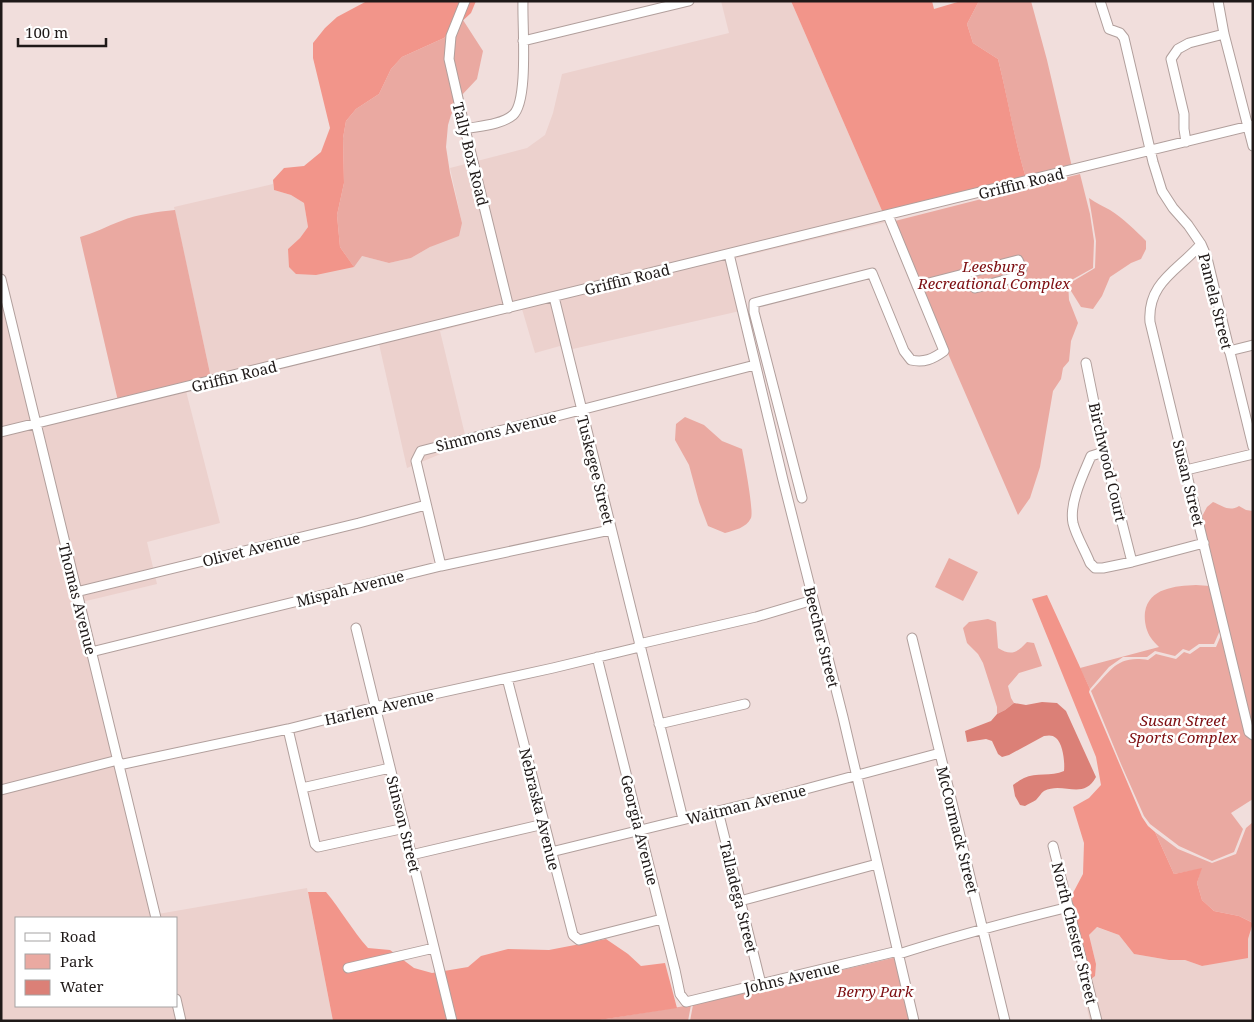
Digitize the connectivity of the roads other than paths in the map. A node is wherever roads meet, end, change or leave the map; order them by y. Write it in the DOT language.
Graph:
graph roads {
  1 [pos="465,1"];
  2 [pos="523,1"];
  3 [pos="689,1"];
  4 [pos="1100,1"];
  5 [pos="1218,1"];
  6 [pos="1224,34"];
  7 [pos="523,41"];
  8 [pos="1250,125"];
  9 [pos="465,130"];
  10 [pos="1186,142"];
  11 [pos="1253,146"];
  12 [pos="1150,150"];
  13 [pos="888,215"];
  14 [pos="1201,244"];
  15 [pos="729,254"];
  16 [pos="961,275"];
  17 [pos="1,279"];
  18 [pos="917,286"];
  19 [pos="554,297"];
  20 [pos="509,308"];
  21 [pos="1253,345"];
  22 [pos="1228,351"];
  23 [pos="1086,363"];
  24 [pos="755,365"];
  25 [pos="581,410"];
  26 [pos="36,424"];
  27 [pos="1,432"];
  28 [pos="1253,448"];
  29 [pos="1104,452"];
  30 [pos="1253,454"];
  31 [pos="1186,470"];
  32 [pos="802,498"];
  33 [pos="426,505"];
  34 [pos="610,530"];
  35 [pos="1204,543"];
  36 [pos="1132,562"];
  37 [pos="441,566"];
  38 [pos="76,592"];
  39 [pos="813,600"];
  40 [pos="356,628"];
  41 [pos="912,638"];
  42 [pos="639,646"];
  43 [pos="91,652"];
  44 [pos="597,657"];
  45 [pos="507,678"];
  46 [pos="745,704"];
  47 [pos="375,706"];
  48 [pos="658,724"];
  49 [pos="288,729"];
  50 [pos="1253,735"];
  51 [pos="940,754"];
  52 [pos="118,763"];
  53 [pos="390,768"];
  54 [pos="857,776"];
  55 [pos="302,788"];
  56 [pos="1,790"];
  57 [pos="718,811"];
  58 [pos="683,819"];
  59 [pos="544,824"];
  60 [pos="404,828"];
  61 [pos="640,830"];
  62 [pos="1053,846"];
  63 [pos="551,852"];
  64 [pos="411,855"];
  65 [pos="877,864"];
  66 [pos="740,901"];
  67 [pos="1069,907"];
  68 [pos="156,917"];
  69 [pos="662,919"];
  70 [pos="983,929"];
  71 [pos="434,948"];
  72 [pos="899,952"];
  73 [pos="348,968"];
  74 [pos="761,984"];
  75 [pos="686,1002"];
  76 [pos="178,1007"];
  77 [pos="181,1021"];
  78 [pos="452,1021"];
  79 [pos="914,1021"];
  80 [pos="1005,1021"];
  81 [pos="1097,1021"];
  1 -- 9 [label="street, Tally Box Road"];
  2 -- 7 [label="street"];
  3 -- 7 [label="street"];
  4 -- 12 [label="street, Pamela Street"];
  5 -- 6 [label="street"];
  6 -- 8 [label="street"];
  6 -- 10 [label="street"];
  7 -- 9 [label="street"];
  8 -- 10 [label="street, Griffin Road"];
  8 -- 11 [label="street"];
  9 -- 20 [label="street, Tally Box Road"];
  10 -- 12 [label="street, Griffin Road"];
  12 -- 13 [label="street, Griffin Road"];
  12 -- 14 [label="street, Pamela Street"];
  13 -- 15 [label="street, Griffin Road"];
  13 -- 18 [label="street"];
  14 -- 22 [label="street, Pamela Street"];
  14 -- 31 [label="street, Susan Street"];
  15 -- 19 [label="street, Griffin Road"];
  15 -- 24 [label="street, Beecher Street"];
  16 -- 16 [label="street"];
  16 -- 18 [label="street"];
  17 -- 26 [label="street, Thomas Avenue"];
  18 -- 32 [label="street"];
  19 -- 20 [label="street, Griffin Road"];
  19 -- 25 [label="street, Tuskegee Street"];
  20 -- 26 [label="street, Griffin Road"];
  21 -- 22 [label="street"];
  22 -- 28 [label="street, Pamela Street"];
  23 -- 29 [label="street, Birchwood Court"];
  24 -- 25 [label="street, Simmons Avenue"];
  24 -- 39 [label="street, Beecher Street"];
  25 -- 33 [label="street, Simmons Avenue"];
  25 -- 34 [label="street, Tuskegee Street"];
  26 -- 27 [label="street, Griffin Road"];
  26 -- 38 [label="street, Thomas Avenue"];
  29 -- 36 [label="street, Birchwood Court"];
  29 -- 36 [label="street"];
  30 -- 31 [label="street"];
  31 -- 35 [label="street, Susan Street"];
  33 -- 37 [label="street"];
  33 -- 38 [label="street, Olivet Avenue"];
  34 -- 37 [label="street, Mispah Avenue"];
  34 -- 42 [label="street, Tuskegee Street"];
  35 -- 36 [label="street"];
  35 -- 50 [label="street, Susan Street"];
  37 -- 43 [label="street, Mispah Avenue"];
  38 -- 43 [label="street, Thomas Avenue"];
  39 -- 42 [label="street, Harlem Avenue"];
  39 -- 54 [label="street, Beecher Street"];
  40 -- 47 [label="street, Stinson Street"];
  41 -- 51 [label="street, McCormack Street"];
  42 -- 44 [label="street, Harlem Avenue"];
  42 -- 48 [label="street, Tuskegee Street"];
  43 -- 52 [label="street, Thomas Avenue"];
  44 -- 45 [label="street, Harlem Avenue"];
  44 -- 61 [label="street, Georgia Avenue"];
  45 -- 47 [label="street, Harlem Avenue"];
  45 -- 59 [label="street, Nebraska Avenue"];
  46 -- 48 [label="street"];
  47 -- 49 [label="street, Harlem Avenue"];
  47 -- 53 [label="street, Stinson Street"];
  48 -- 58 [label="street, Tuskegee Street"];
  49 -- 52 [label="street, Harlem Avenue"];
  49 -- 55 [label="street"];
  51 -- 54 [label="street, Waitman Avenue"];
  51 -- 70 [label="street, McCormack Street"];
  52 -- 56 [label="street, Harlem Avenue"];
  52 -- 68 [label="street, Thomas Avenue"];
  53 -- 55 [label="street"];
  53 -- 60 [label="street, Stinson Street"];
  54 -- 57 [label="street, Waitman Avenue"];
  54 -- 65 [label="street, Beecher Street"];
  55 -- 60 [label="street"];
  57 -- 58 [label="street, Waitman Avenue"];
  57 -- 66 [label="street, Talladega Street"];
  58 -- 61 [label="street, Waitman Avenue"];
  59 -- 63 [label="street, Nebraska Avenue"];
  59 -- 64 [label="street"];
  60 -- 64 [label="street, Stinson Street"];
  61 -- 63 [label="street, Waitman Avenue"];
  61 -- 69 [label="street, Georgia Avenue"];
  62 -- 67 [label="street, North Chester Street"];
  63 -- 69 [label="street, Nebraska Avenue"];
  64 -- 71 [label="street, Stinson Street"];
  65 -- 66 [label="street"];
  65 -- 72 [label="street, Beecher Street"];
  66 -- 74 [label="street, Talladega Street"];
  67 -- 70 [label="street, Johns Avenue"];
  67 -- 81 [label="street, North Chester Street"];
  69 -- 75 [label="street, Georgia Avenue"];
  70 -- 72 [label="street, Johns Avenue"];
  70 -- 80 [label="street, McCormack Street"];
  71 -- 73 [label="street"];
  71 -- 78 [label="street, Stinson Street"];
  72 -- 74 [label="street, Johns Avenue"];
  72 -- 79 [label="street, Beecher Street"];
  74 -- 75 [label="street, Johns Avenue"];
  76 -- 77 [label="street"];
}
